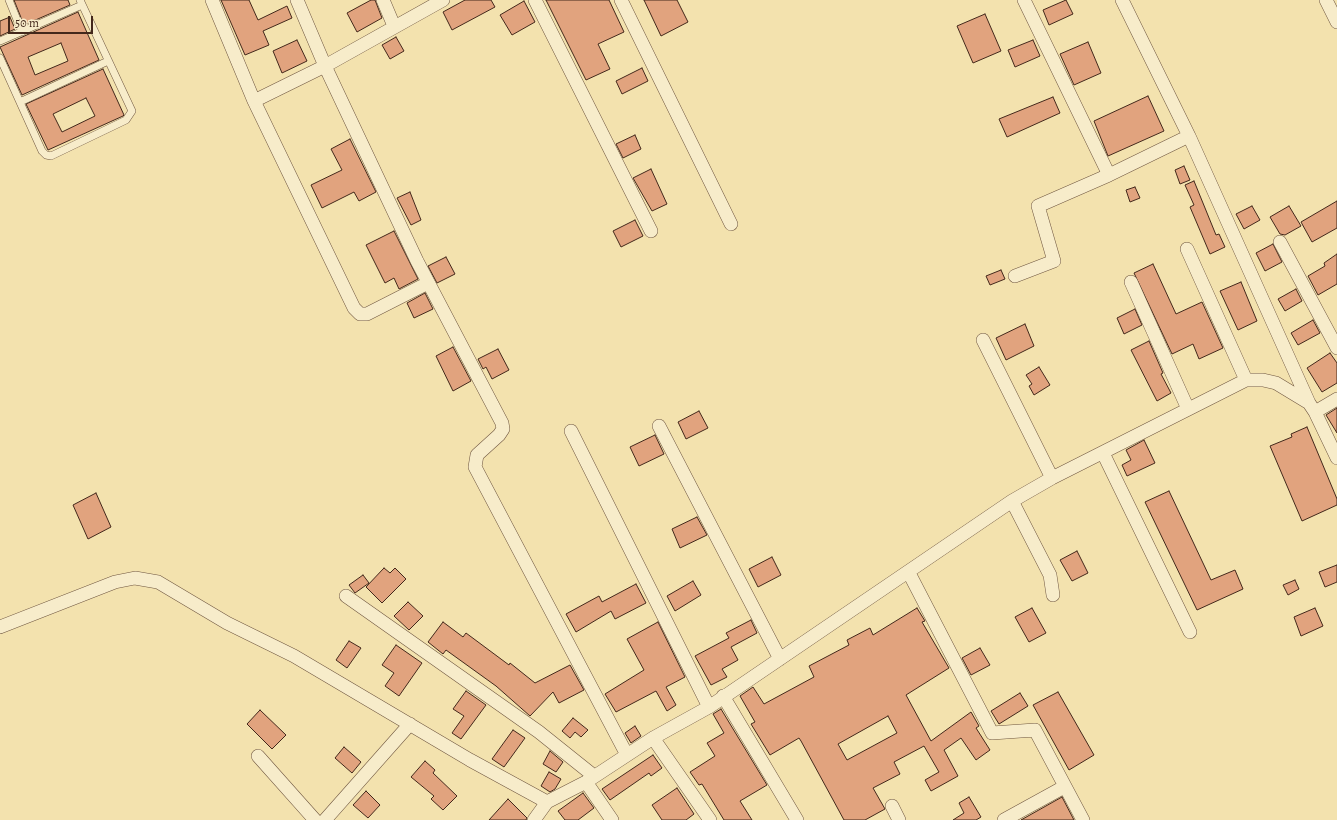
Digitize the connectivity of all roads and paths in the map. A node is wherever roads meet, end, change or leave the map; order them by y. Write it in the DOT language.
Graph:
graph roads {
  1 [pos="9,0"];
  2 [pos="212,0"];
  3 [pos="297,0"];
  4 [pos="383,0"];
  5 [pos="443,0"];
  6 [pos="535,0"];
  7 [pos="621,0"];
  8 [pos="1024,0"];
  9 [pos="1122,0"];
  10 [pos="1326,0"];
  11 [pos="81,3"];
  12 [pos="1337,22"];
  13 [pos="394,26"];
  14 [pos="22,32"];
  15 [pos="0,42"];
  16 [pos="0,58"];
  17 [pos="108,61"];
  18 [pos="325,66"];
  19 [pos="254,101"];
  20 [pos="20,102"];
  21 [pos="1189,136"];
  22 [pos="1109,176"];
  23 [pos="731,224"];
  24 [pos="651,231"];
  25 [pos="1280,242"];
  26 [pos="1187,249"];
  27 [pos="1015,276"];
  28 [pos="428,282"];
  29 [pos="1131,282"];
  30 [pos="984,340"];
  31 [pos="1337,348"];
  32 [pos="1246,380"];
  33 [pos="1337,399"];
  34 [pos="1312,407"];
  35 [pos="1188,409"];
  36 [pos="659,426"];
  37 [pos="571,431"];
  38 [pos="1103,453"];
  39 [pos="1337,458"];
  40 [pos="1052,478"];
  41 [pos="1012,501"];
  42 [pos="909,572"];
  43 [pos="1053,595"];
  44 [pos="346,596"];
  45 [pos="0,627"];
  46 [pos="1190,632"];
  47 [pos="780,659"];
  48 [pos="723,696"];
  49 [pos="709,707"];
  50 [pos="410,724"];
  51 [pos="653,738"];
  52 [pos="258,756"];
  53 [pos="627,756"];
  54 [pos="590,779"];
  55 [pos="1064,787"];
  56 [pos="547,802"];
  57 [pos="892,806"];
  58 [pos="315,820"];
  59 [pos="325,820"];
  60 [pos="534,820"];
  61 [pos="612,820"];
  62 [pos="710,820"];
  63 [pos="797,820"];
  64 [pos="899,820"];
  65 [pos="1004,820"];
  66 [pos="1083,820"];
  1 -- 14 [label="lane"];
  2 -- 19 [label="street"];
  3 -- 18 [label="street"];
  4 -- 13 [label="street"];
  5 -- 13 [label="street"];
  6 -- 24 [label="street"];
  7 -- 23 [label="street"];
  8 -- 22 [label="street"];
  9 -- 21 [label="street"];
  10 -- 12 [label="street"];
  11 -- 14 [label="lane"];
  11 -- 17 [label="lane"];
  13 -- 18 [label="street"];
  14 -- 15 [label="lane"];
  16 -- 20 [label="lane"];
  17 -- 20 [label="lane"];
  17 -- 20 [label="lane"];
  18 -- 19 [label="street"];
  18 -- 28 [label="street"];
  19 -- 28 [label="street"];
  21 -- 22 [label="street"];
  21 -- 34 [label="street"];
  22 -- 27 [label="street"];
  25 -- 31 [label="street"];
  26 -- 32 [label="street"];
  28 -- 53 [label="street"];
  29 -- 35 [label="street"];
  30 -- 40 [label="street"];
  32 -- 34 [label="street"];
  32 -- 35 [label="street"];
  33 -- 34 [label="street"];
  34 -- 39 [label="street"];
  35 -- 38 [label="street"];
  36 -- 47 [label="street"];
  37 -- 49 [label="street"];
  38 -- 40 [label="street"];
  38 -- 46 [label="street"];
  40 -- 41 [label="street"];
  41 -- 42 [label="street"];
  41 -- 43 [label="street"];
  42 -- 47 [label="street"];
  42 -- 55 [label="street"];
  44 -- 54 [label="street"];
  45 -- 50 [label="street"];
  47 -- 48 [label="street"];
  48 -- 49 [label="street"];
  48 -- 63 [label="street"];
  49 -- 51 [label="street"];
  50 -- 56 [label="street"];
  50 -- 59 [label="street"];
  51 -- 53 [label="street"];
  51 -- 62 [label="street"];
  52 -- 58 [label="street"];
  53 -- 54 [label="street"];
  54 -- 56 [label="street"];
  54 -- 61 [label="street"];
  55 -- 65 [label="street"];
  55 -- 66 [label="street"];
  56 -- 60 [label="street"];
  57 -- 64 [label="street"];
}
